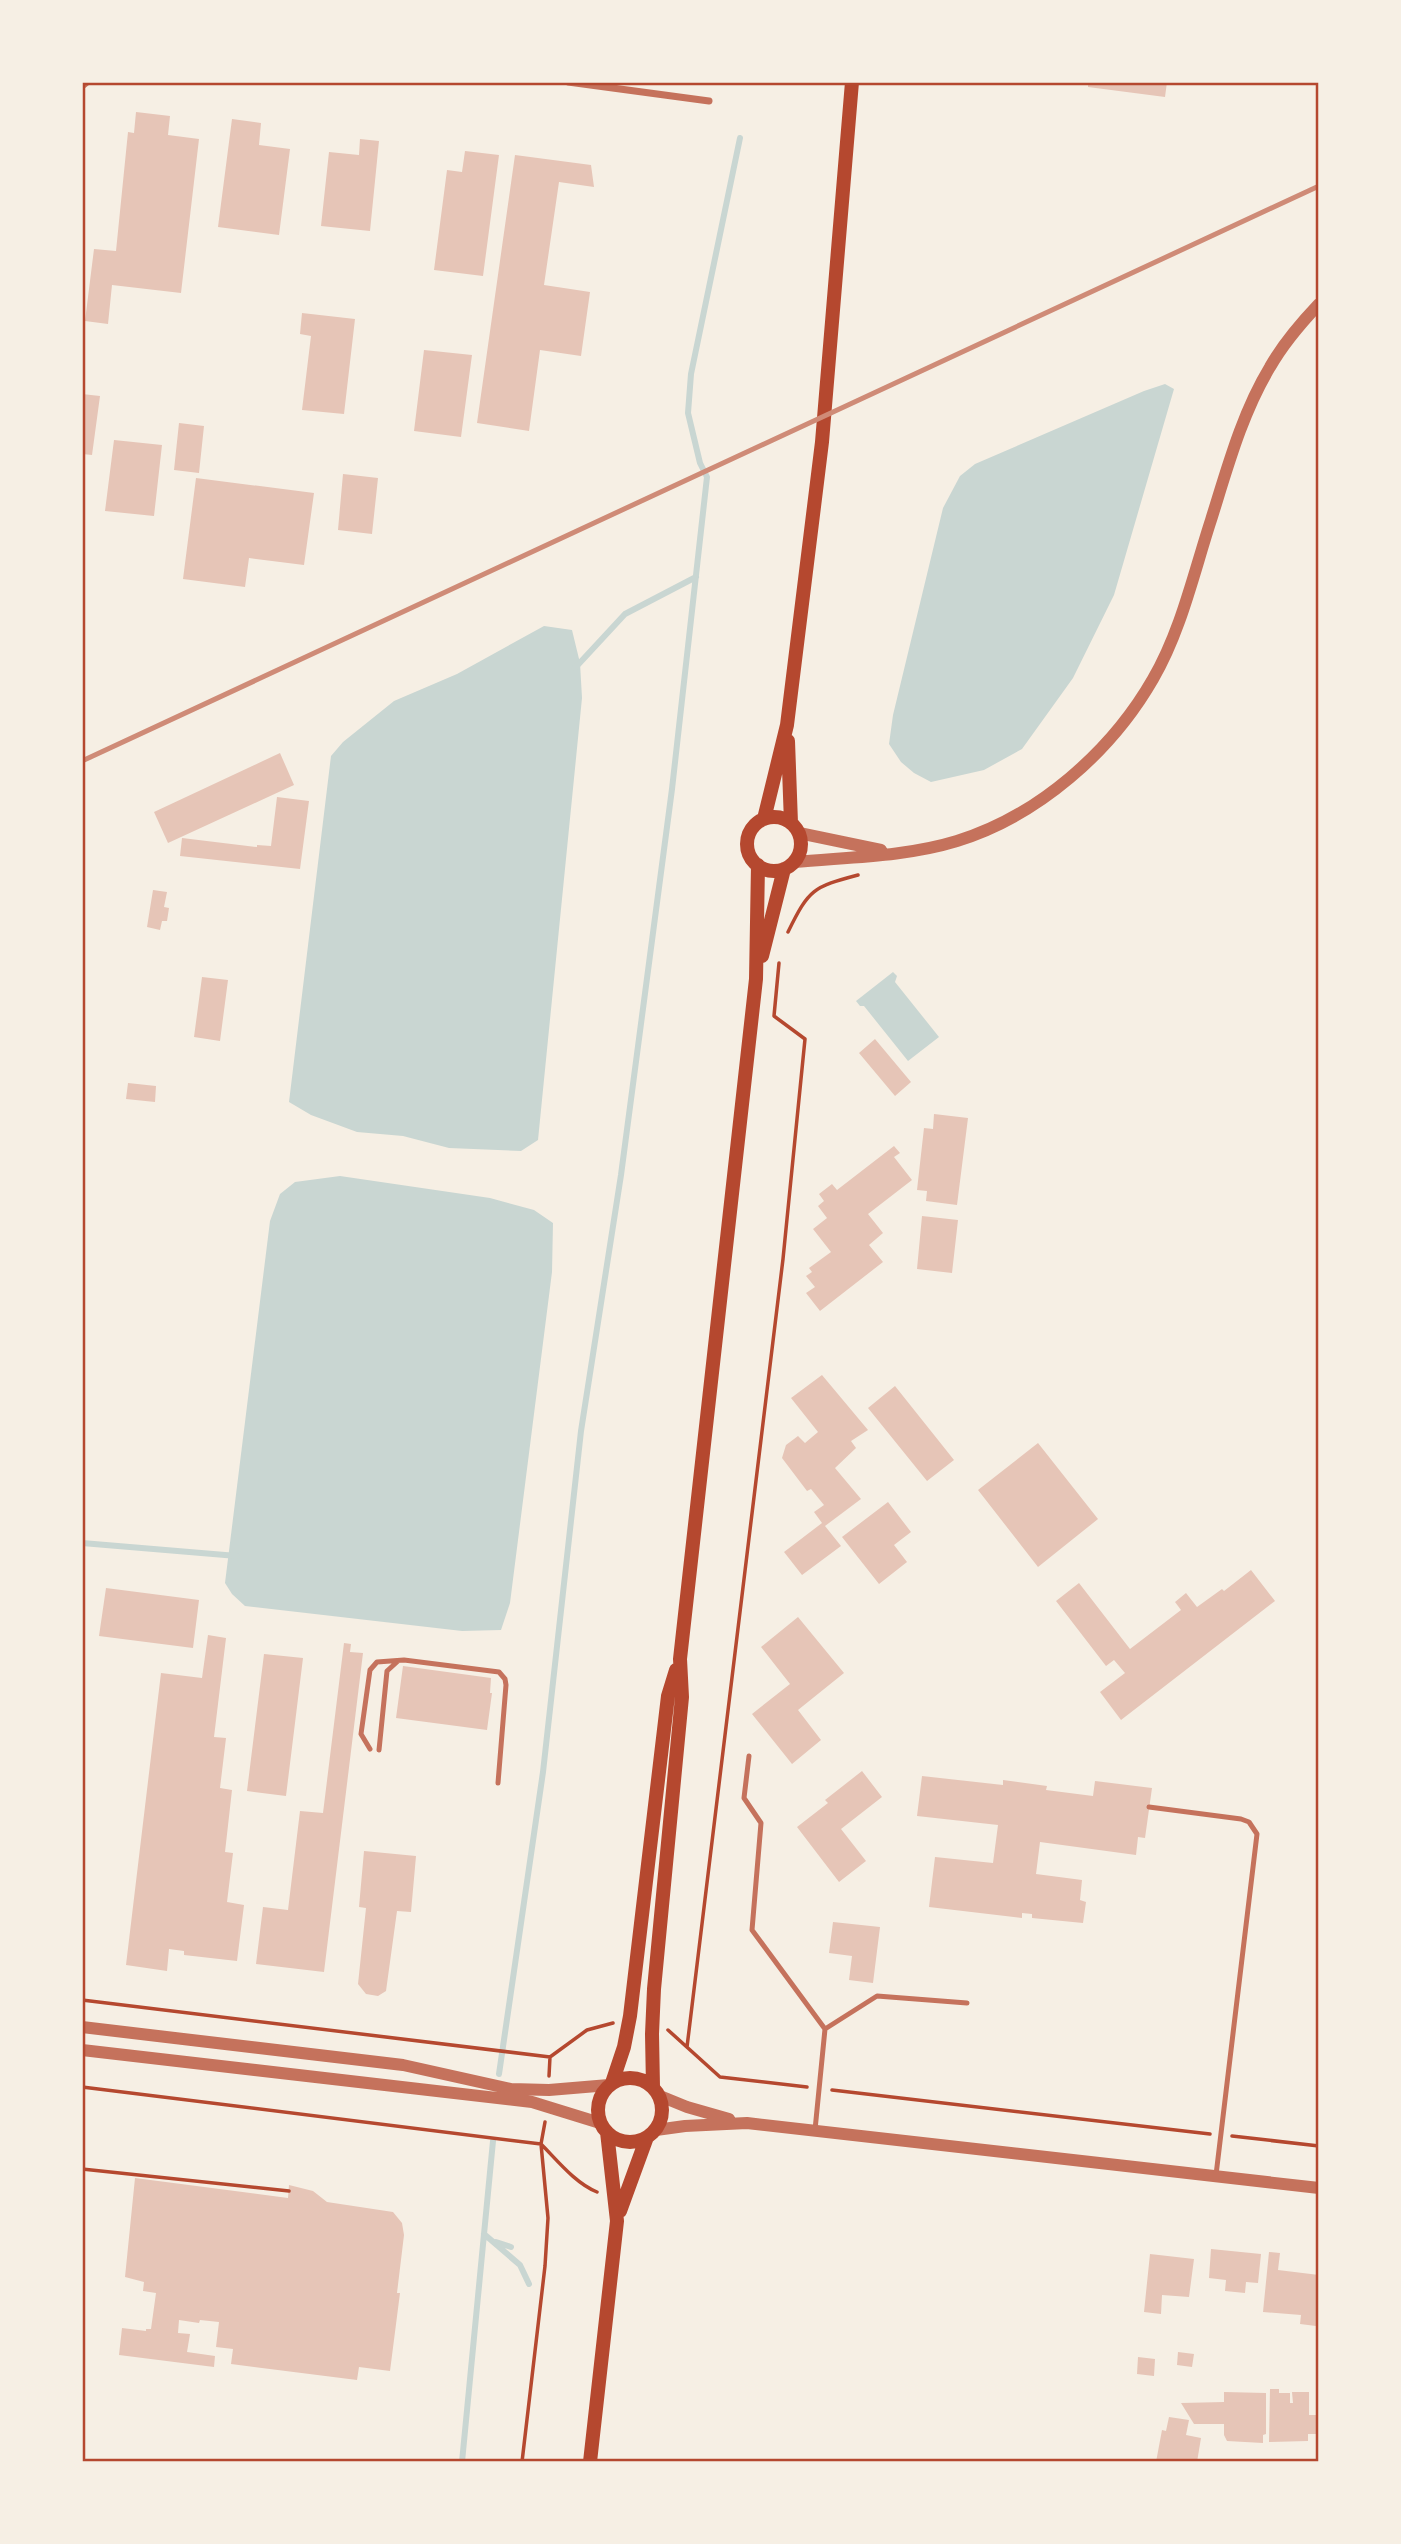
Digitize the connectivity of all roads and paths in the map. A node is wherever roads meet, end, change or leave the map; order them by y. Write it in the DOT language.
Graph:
graph roads {
  1 [pos="87,82"];
  2 [pos="568,82"];
  3 [pos="852,82"];
  4 [pos="82,86"];
  5 [pos="709,101"];
  6 [pos="1319,304"];
  7 [pos="788,725"];
  8 [pos="764,819"];
  9 [pos="795,828"];
  10 [pos="897,853"];
  11 [pos="758,865"];
  12 [pos="789,866"];
  13 [pos="859,875"];
  14 [pos="784,939"];
  15 [pos="780,956"];
  16 [pos="756,979"];
  17 [pos="680,1659"];
  18 [pos="401,1660"];
  19 [pos="370,1749"];
  20 [pos="379,1750"];
  21 [pos="749,1756"];
  22 [pos="498,1783"];
  23 [pos="1149,1807"];
  24 [pos="82,2000"];
  25 [pos="967,2003"];
  26 [pos="617,2022"];
  27 [pos="82,2027"];
  28 [pos="825,2029"];
  29 [pos="668,2030"];
  30 [pos="687,2047"];
  31 [pos="82,2050"];
  32 [pos="610,2084"];
  33 [pos="82,2087"];
  34 [pos="819,2088"];
  35 [pos="657,2092"];
  36 [pos="747,2123"];
  37 [pos="603,2127"];
  38 [pos="815,2130"];
  39 [pos="651,2133"];
  40 [pos="1221,2135"];
  41 [pos="541,2144"];
  42 [pos="1319,2146"];
  43 [pos="82,2169"];
  44 [pos="1216,2176"];
  45 [pos="1319,2188"];
  46 [pos="289,2190"];
  47 [pos="597,2192"];
  48 [pos="617,2221"];
  49 [pos="522,2462"];
  50 [pos="590,2462"];
  1 -- 4 [label="street"];
  2 -- 5 [label="street"];
  3 -- 7 [label="main road"];
  6 -- 10 [label="street"];
  7 -- 8 [label="main road"];
  7 -- 9 [label="main road"];
  8 -- 9 [label="main road"];
  8 -- 11 [label="main road"];
  9 -- 10 [label="street"];
  9 -- 12 [label="main road"];
  10 -- 12 [label="street"];
  11 -- 12 [label="main road"];
  11 -- 16 [label="main road"];
  12 -- 16 [label="main road"];
  13 -- 14 [label="path"];
  15 -- 30 [label="path"];
  16 -- 17 [label="main road"];
  17 -- 32 [label="main road"];
  17 -- 35 [label="main road"];
  18 -- 19 [label="lane"];
  18 -- 20 [label="lane"];
  18 -- 22 [label="lane"];
  21 -- 28 [label="lane"];
  23 -- 40 [label="lane"];
  24 -- 26 [label="path"];
  25 -- 28 [label="lane"];
  27 -- 32 [label="street"];
  28 -- 34 [label="lane"];
  29 -- 30 [label="path"];
  30 -- 34 [label="path"];
  31 -- 37 [label="street"];
  32 -- 35 [label="main road"];
  32 -- 37 [label="main road"];
  33 -- 41 [label="path"];
  34 -- 38 [label="lane"];
  34 -- 40 [label="path"];
  35 -- 36 [label="street"];
  35 -- 39 [label="main road"];
  36 -- 38 [label="street"];
  36 -- 39 [label="street"];
  37 -- 39 [label="main road"];
  37 -- 48 [label="main road"];
  38 -- 44 [label="street"];
  39 -- 48 [label="main road"];
  40 -- 42 [label="path"];
  40 -- 44 [label="lane"];
  41 -- 47 [label="path"];
  41 -- 49 [label="path"];
  43 -- 46 [label="path"];
  44 -- 45 [label="street"];
  48 -- 50 [label="main road"];
}
